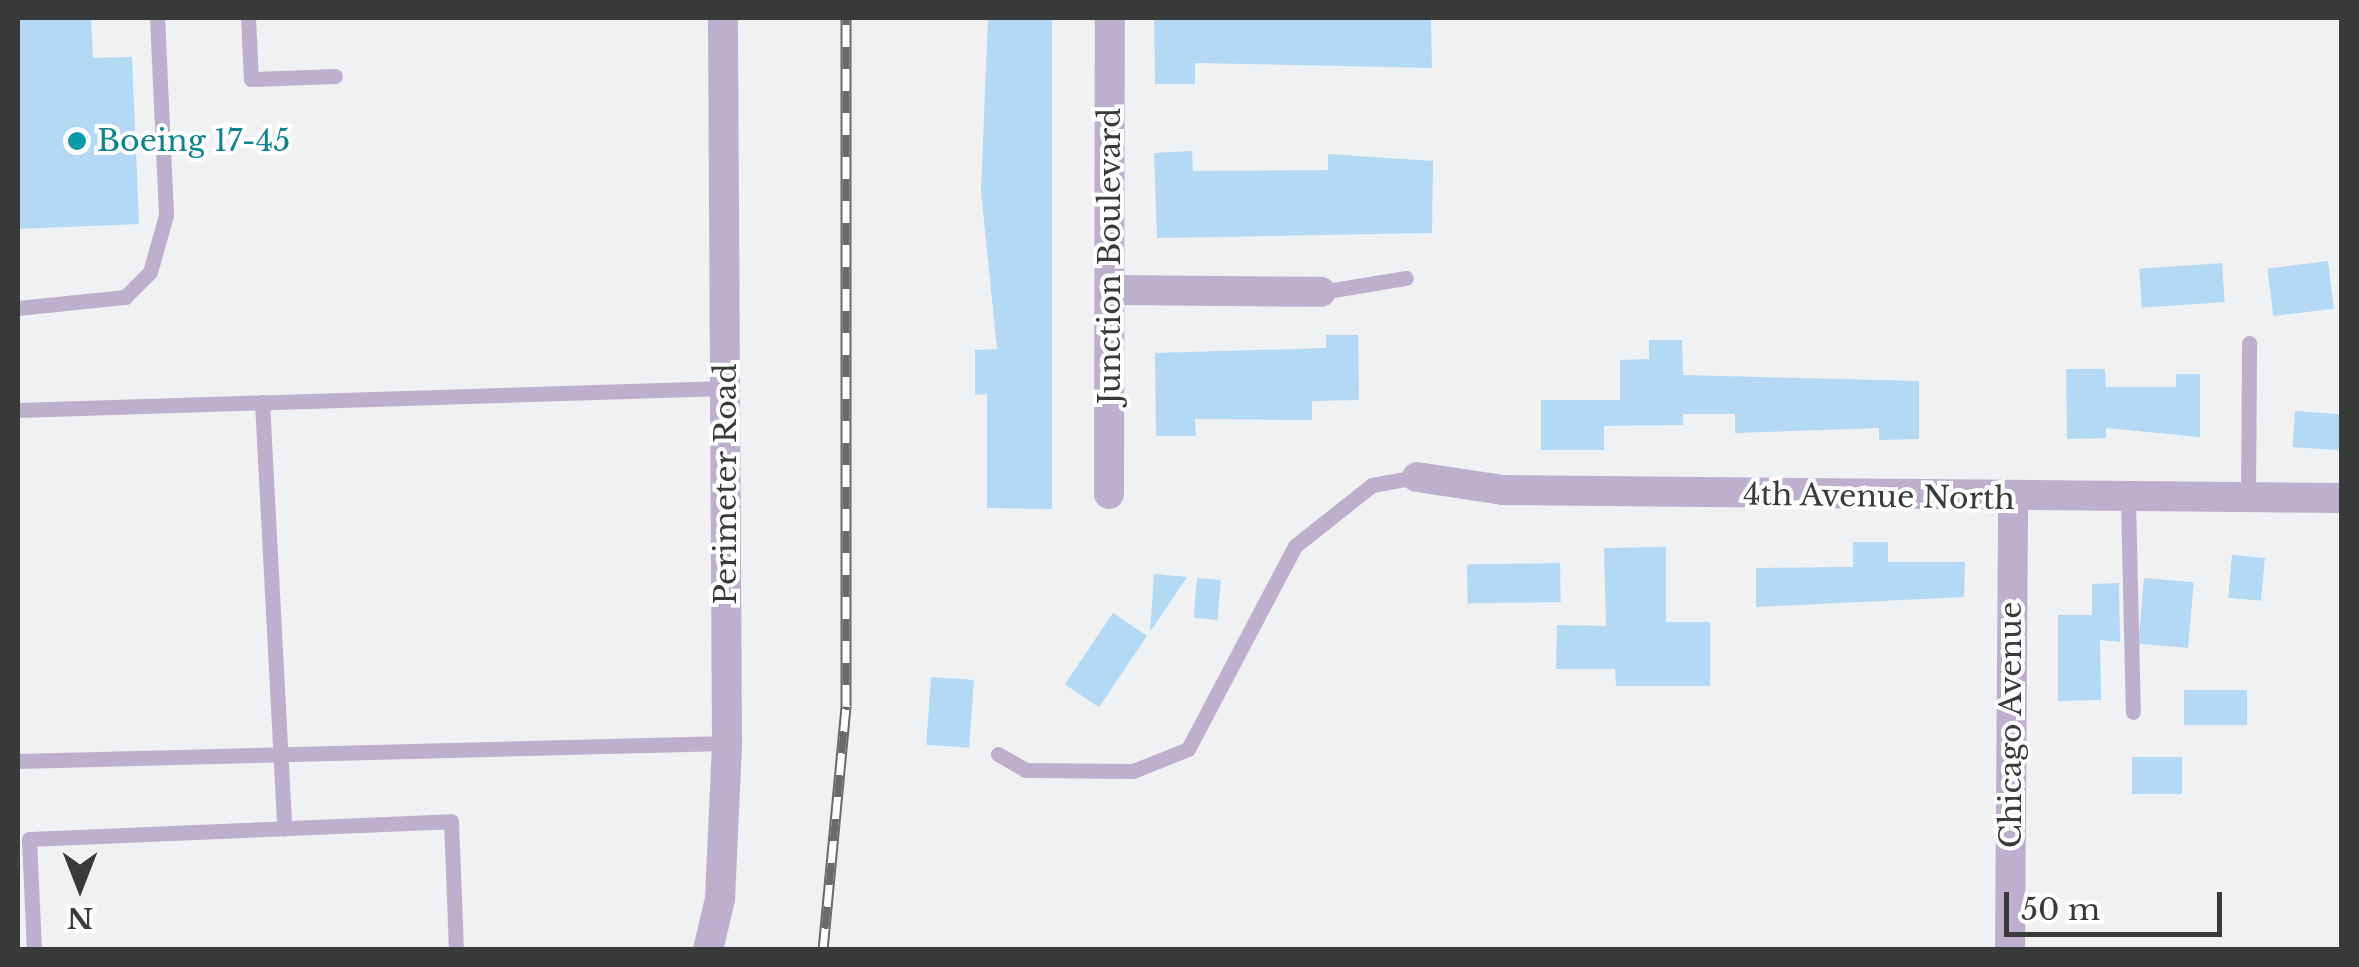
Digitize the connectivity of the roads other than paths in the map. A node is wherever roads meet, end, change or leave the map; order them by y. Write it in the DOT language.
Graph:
graph roads {
  1 [pos="157,18"];
  2 [pos="248,18"];
  3 [pos="723,18"];
  4 [pos="1110,18"];
  5 [pos="335,76"];
  6 [pos="1406,278"];
  7 [pos="1110,290"];
  8 [pos="1321,292"];
  9 [pos="18,308"];
  10 [pos="2250,343"];
  11 [pos="726,388"];
  12 [pos="262,402"];
  13 [pos="18,410"];
  14 [pos="1417,477"];
  15 [pos="1109,494"];
  16 [pos="2342,498"];
  17 [pos="2128,499"];
  18 [pos="2248,499"];
  19 [pos="2012,500"];
  20 [pos="2133,712"];
  21 [pos="728,743"];
  22 [pos="280,753"];
  23 [pos="998,754"];
  24 [pos="18,761"];
  25 [pos="284,828"];
  26 [pos="34,950"];
  27 [pos="456,950"];
  28 [pos="708,950"];
  29 [pos="2010,950"];
  1 -- 9 [label="lane"];
  2 -- 5 [label="lane"];
  3 -- 11 [label="street, Perimeter Road"];
  4 -- 7 [label="street, Junction Boulevard"];
  6 -- 8 [label="lane"];
  7 -- 8 [label="street"];
  7 -- 15 [label="street, Junction Boulevard"];
  10 -- 18 [label="lane"];
  11 -- 12 [label="lane"];
  11 -- 21 [label="street, Perimeter Road"];
  12 -- 13 [label="lane"];
  12 -- 22 [label="lane"];
  14 -- 19 [label="street, 4th Avenue North"];
  14 -- 23 [label="lane"];
  16 -- 18 [label="street, 4th Avenue North"];
  17 -- 18 [label="street, 4th Avenue North"];
  17 -- 19 [label="street, 4th Avenue North"];
  17 -- 20 [label="lane"];
  19 -- 29 [label="street, Chicago Avenue"];
  21 -- 22 [label="lane"];
  21 -- 28 [label="street, Perimeter Road"];
  22 -- 24 [label="lane"];
  22 -- 25 [label="lane"];
  25 -- 26 [label="lane"];
  25 -- 27 [label="lane"];
}
